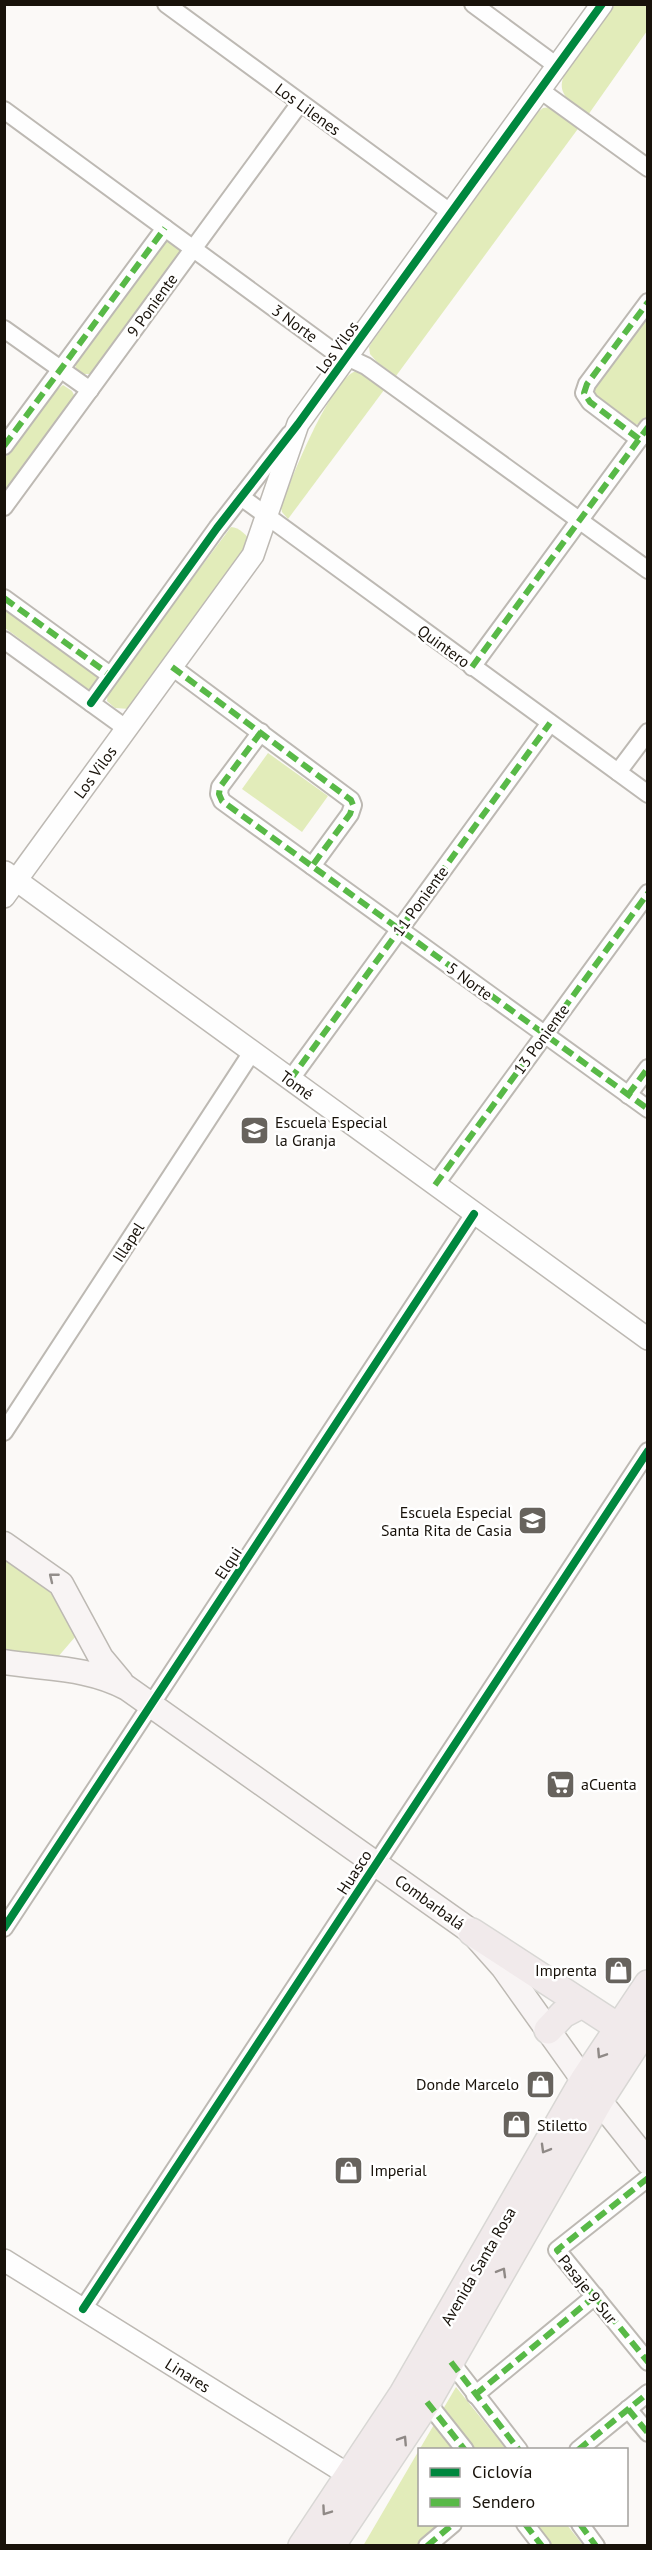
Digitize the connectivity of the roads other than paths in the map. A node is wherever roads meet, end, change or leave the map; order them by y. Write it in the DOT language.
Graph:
graph roads {
  1 [pos="473,4"];
  2 [pos="602,4"];
  3 [pos="178,8"];
  4 [pos="557,66"];
  5 [pos="540,90"];
  6 [pos="300,103"];
  7 [pos="4,110"];
  8 [pos="648,168"];
  9 [pos="450,212"];
  10 [pos="165,228"];
  11 [pos="194,249"];
  12 [pos="648,302"];
  13 [pos="4,329"];
  14 [pos="347,357"];
  15 [pos="61,370"];
  16 [pos="90,390"];
  17 [pos="298,424"];
  18 [pos="643,433"];
  19 [pos="4,446"];
  20 [pos="241,497"];
  21 [pos="4,507"];
  22 [pos="268,517"];
  23 [pos="579,520"];
  24 [pos="648,570"];
  25 [pos="4,598"];
  26 [pos="4,640"];
  27 [pos="472,666"];
  28 [pos="172,667"];
  29 [pos="110,675"];
  30 [pos="91,703"];
  31 [pos="550,723"];
  32 [pos="127,729"];
  33 [pos="261,732"];
  34 [pos="648,732"];
  35 [pos="618,772"];
  36 [pos="648,794"];
  37 [pos="312,866"];
  38 [pos="8,883"];
  39 [pos="648,893"];
  40 [pos="400,930"];
  41 [pos="545,1035"];
  42 [pos="252,1052"];
  43 [pos="648,1068"];
  44 [pos="290,1080"];
  45 [pos="628,1095"];
  46 [pos="648,1109"];
  47 [pos="435,1185"];
  48 [pos="474,1214"];
  49 [pos="648,1339"];
  50 [pos="4,1432"];
  51 [pos="648,1451"];
  52 [pos="4,1544"];
  53 [pos="85,1626"];
  54 [pos="4,1662"];
  55 [pos="58,1668"];
  56 [pos="127,1688"];
  57 [pos="151,1705"];
  58 [pos="376,1863"];
  59 [pos="4,1928"];
  60 [pos="472,1932"];
  61 [pos="648,1984"];
  62 [pos="582,2004"];
  63 [pos="648,2025"];
  64 [pos="618,2027"];
  65 [pos="548,2030"];
  66 [pos="639,2049"];
  67 [pos="591,2090"];
  68 [pos="648,2162"];
  69 [pos="648,2178"];
  70 [pos="4,2260"];
  71 [pos="595,2296"];
  72 [pos="83,2309"];
  73 [pos="451,2362"];
  74 [pos="648,2362"];
  75 [pos="648,2393"];
  76 [pos="476,2395"];
  77 [pos="427,2402"];
  78 [pos="628,2409"];
  79 [pos="648,2433"];
  80 [pos="463,2448"];
  81 [pos="517,2448"];
  82 [pos="580,2448"];
  83 [pos="361,2483"];
  84 [pos="451,2526"];
  85 [pos="527,2526"];
  86 [pos="582,2526"];
  87 [pos="302,2546"];
  88 [pos="332,2546"];
  89 [pos="427,2546"];
  90 [pos="542,2546"];
  91 [pos="597,2546"];
  1 -- 4 [label="street"];
  2 -- 4 [label="street, Los Vilos"];
  3 -- 6 [label="street, Los Lilenes"];
  4 -- 5 [label="street, Los Vilos"];
  5 -- 8 [label="street"];
  5 -- 9 [label="street, Los Vilos"];
  6 -- 9 [label="street, Los Lilenes"];
  6 -- 11 [label="street, 9 Poniente"];
  7 -- 10 [label="street, 3 Norte"];
  9 -- 14 [label="street, Los Vilos"];
  10 -- 11 [label="street, 3 Norte"];
  10 -- 15 [label="street"];
  11 -- 14 [label="street, 3 Norte"];
  11 -- 16 [label="street, 9 Poniente"];
  12 -- 18 [label="street"];
  13 -- 15 [label="street"];
  14 -- 17 [label="street, Los Vilos"];
  14 -- 23 [label="street, 3 Norte"];
  15 -- 16 [label="street"];
  15 -- 19 [label="street"];
  16 -- 21 [label="street, 9 Poniente"];
  17 -- 20 [label="street, Los Vilos"];
  17 -- 22 [label="street, Los Vilos"];
  18 -- 23 [label="street"];
  20 -- 22 [label="street, Quintero"];
  20 -- 29 [label="street, Los Vilos"];
  22 -- 27 [label="street, Quintero"];
  22 -- 28 [label="street, Los Vilos"];
  23 -- 24 [label="street, 3 Norte"];
  23 -- 27 [label="street"];
  25 -- 29 [label="street"];
  26 -- 30 [label="street"];
  27 -- 31 [label="street, Quintero"];
  28 -- 32 [label="street, Los Vilos"];
  28 -- 33 [label="street"];
  29 -- 30 [label="street, Los Vilos"];
  30 -- 32 [label="street"];
  31 -- 35 [label="street, Quintero"];
  31 -- 40 [label="street, 11 Poniente"];
  32 -- 38 [label="street, Los Vilos"];
  33 -- 37 [label="street"];
  33 -- 37 [label="street, 5 Norte"];
  34 -- 35 [label="street"];
  35 -- 36 [label="street, Quintero"];
  37 -- 40 [label="street, 5 Norte"];
  38 -- 42 [label="street, Tomé"];
  39 -- 41 [label="street, 13 Poniente"];
  40 -- 41 [label="street, 5 Norte"];
  40 -- 44 [label="street, 11 Poniente"];
  41 -- 45 [label="street, 5 Norte"];
  41 -- 47 [label="street, 13 Poniente"];
  42 -- 44 [label="street, Tomé"];
  42 -- 50 [label="street, Illapel"];
  43 -- 45 [label="street"];
  44 -- 47 [label="street, Tomé"];
  45 -- 46 [label="street, 5 Norte"];
  47 -- 48 [label="street, Tomé"];
  48 -- 49 [label="street, Tomé"];
  48 -- 57 [label="street, Elqui"];
  51 -- 58 [label="street, Huasco"];
  53 -- 52 [label="main road, Combarbalá, one-way"];
  53 -- 55 [label="main road"];
  53 -- 56 [label="main road, Combarbalá"];
  54 -- 55 [label="main road, Combarbalá"];
  55 -- 56 [label="main road, Combarbalá"];
  56 -- 57 [label="main road, Combarbalá"];
  57 -- 58 [label="main road, Combarbalá"];
  57 -- 59 [label="street, Elqui"];
  58 -- 60 [label="main road, Combarbalá"];
  58 -- 72 [label="street, Huasco"];
  60 -- 62 [label="main road"];
  60 -- 65 [label="main road, Combarbalá"];
  61 -- 64 [label="main road, Avenida Santa Rosa"];
  62 -- 64 [label="main road"];
  62 -- 65 [label="main road"];
  63 -- 66 [label="main road, Avenida Santa Rosa"];
  64 -- 67 [label="main road, Avenida Santa Rosa, one-way"];
  65 -- 67 [label="main road, Combarbalá"];
  66 -- 67 [label="main road, Avenida Santa Rosa"];
  67 -- 68 [label="main road, Combarbalá"];
  73 -- 67 [label="main road, Avenida Santa Rosa, one-way"];
  67 -- 83 [label="main road, Avenida Santa Rosa, one-way"];
  69 -- 71 [label="street, Pasaje 9 Sur"];
  70 -- 72 [label="street, Linares"];
  71 -- 74 [label="street, Pasaje 9 Sur"];
  71 -- 76 [label="street"];
  72 -- 83 [label="street, Linares"];
  73 -- 76 [label="street"];
  73 -- 77 [label="main road, Avenida Santa Rosa"];
  75 -- 78 [label="street"];
  76 -- 81 [label="street"];
  77 -- 80 [label="street"];
  83 -- 77 [label="main road, Avenida Santa Rosa, one-way"];
  78 -- 79 [label="street"];
  78 -- 82 [label="street"];
  83 -- 87 [label="main road, Avenida Santa Rosa, one-way"];
  83 -- 88 [label="main road, Avenida Santa Rosa"];
  84 -- 89 [label="street"];
  85 -- 90 [label="street"];
  86 -- 91 [label="street"];
}
